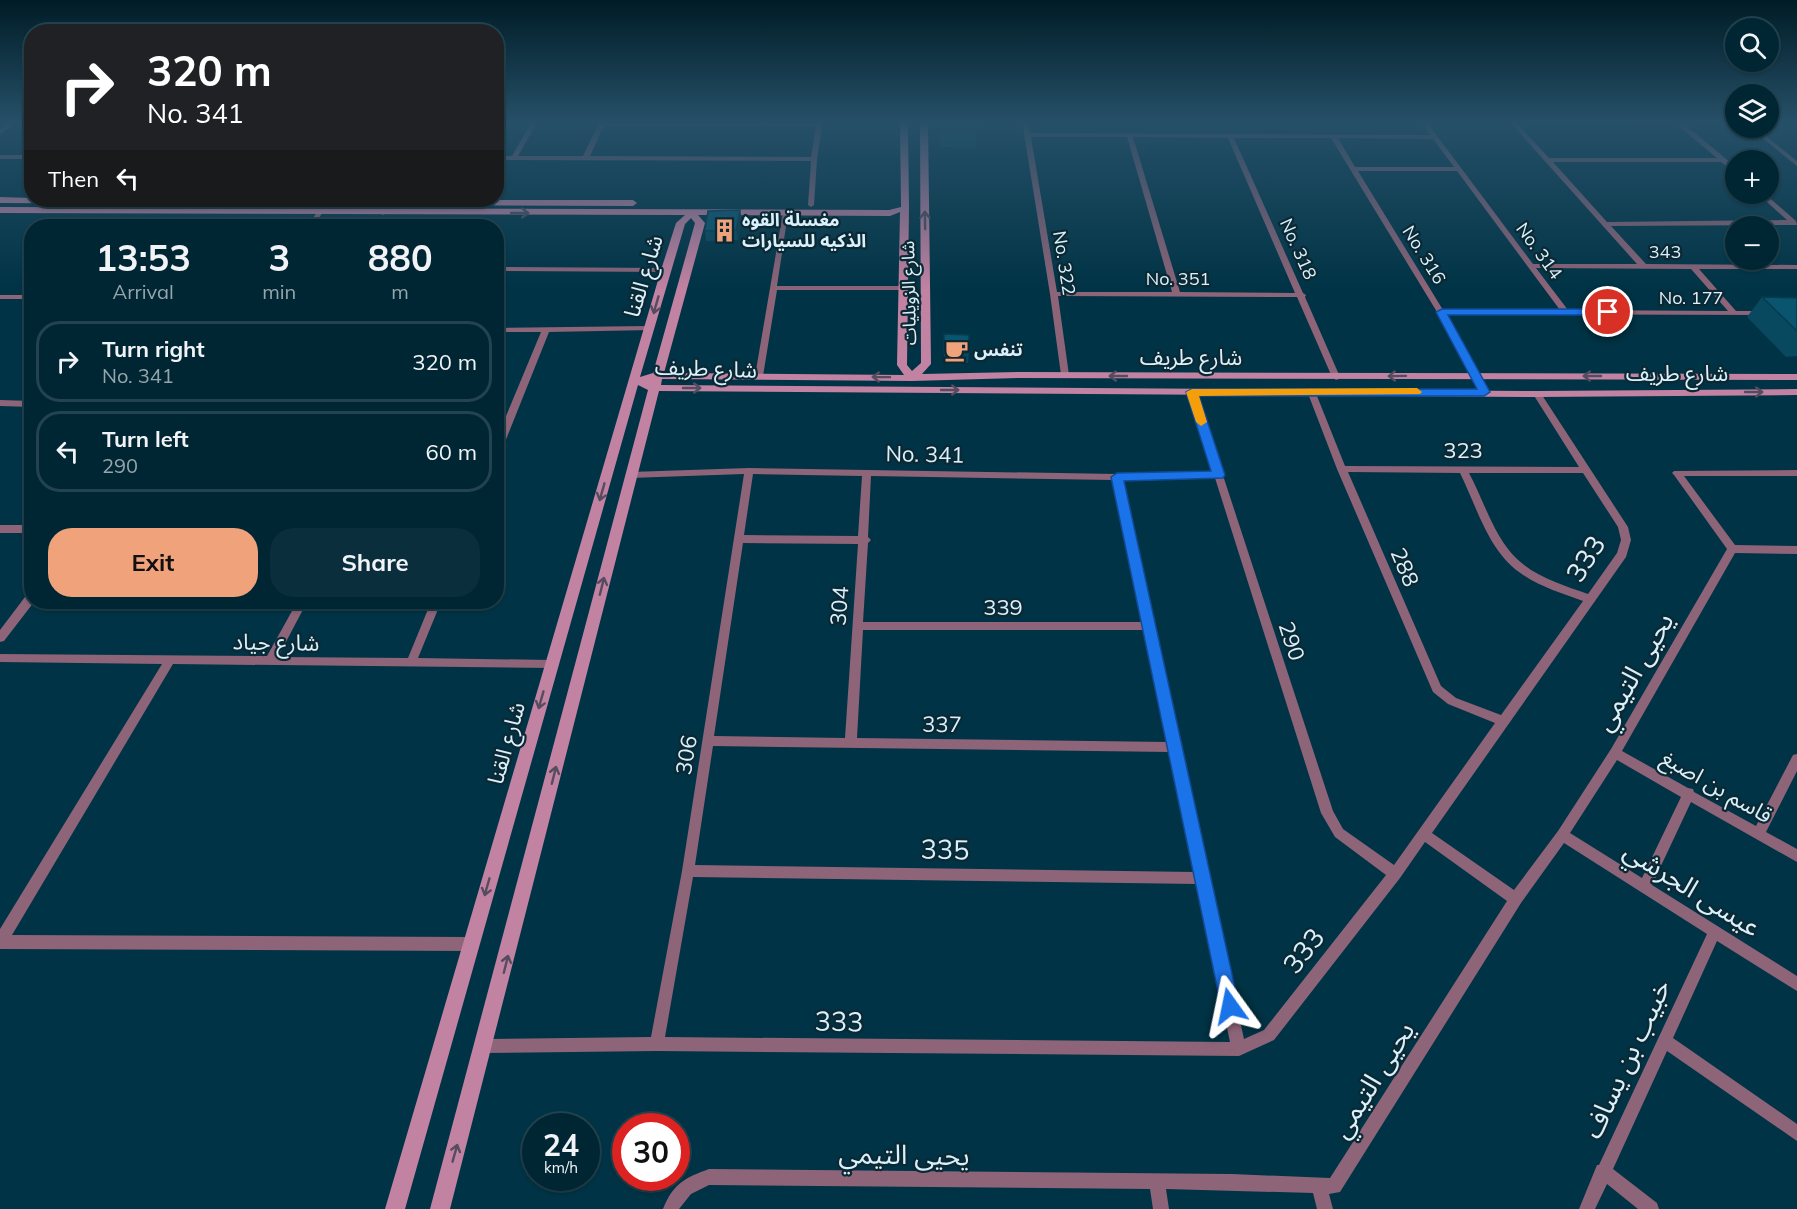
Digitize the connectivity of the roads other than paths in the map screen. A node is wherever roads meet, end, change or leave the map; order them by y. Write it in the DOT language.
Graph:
graph roads {
  1 [pos="813,177"];
  2 [pos="905,177"];
  3 [pos="924,177"];
  4 [pos="1034,177"];
  5 [pos="1142,177"];
  6 [pos="1249,177"];
  7 [pos="1358,177"];
  8 [pos="1466,177"];
  9 [pos="1564,177"];
  10 [pos="0,200"];
  11 [pos="24,200"];
  12 [pos="504,202"];
  13 [pos="1772,204"];
  14 [pos="811,205"];
  15 [pos="382,207"];
  16 [pos="392,207"];
  17 [pos="905,208"];
  18 [pos="0,210"];
  19 [pos="320,212"];
  20 [pos="383,213"];
  21 [pos="692,213"];
  22 [pos="785,213"];
  23 [pos="315,219"];
  24 [pos="1605,224"];
  25 [pos="1795,224"];
  26 [pos="1533,266"];
  27 [pos="1644,267"];
  28 [pos="1693,267"];
  29 [pos="1797,267"];
  30 [pos="504,269"];
  31 [pos="666,270"];
  32 [pos="773,288"];
  33 [pos="903,288"];
  34 [pos="1176,293"];
  35 [pos="1054,294"];
  36 [pos="1302,295"];
  37 [pos="0,297"];
  38 [pos="24,297"];
  39 [pos="1442,312"];
  40 [pos="1565,312"];
  41 [pos="1734,313"];
  42 [pos="1774,313"];
  43 [pos="649,328"];
  44 [pos="504,330"];
  45 [pos="546,330"];
  46 [pos="1065,375"];
  47 [pos="759,376"];
  48 [pos="1475,376"];
  49 [pos="1336,377"];
  50 [pos="1797,377"];
  51 [pos="912,378"];
  52 [pos="655,382"];
  53 [pos="634,383"];
  54 [pos="1311,391"];
  55 [pos="1192,392"];
  56 [pos="1484,392"];
  57 [pos="1797,392"];
  58 [pos="1537,394"];
  59 [pos="0,403"];
  60 [pos="24,404"];
  61 [pos="504,432"];
  62 [pos="1342,469"];
  63 [pos="1463,469"];
  64 [pos="1585,470"];
  65 [pos="749,471"];
  66 [pos="867,473"];
  67 [pos="1797,473"];
  68 [pos="630,475"];
  69 [pos="1219,475"];
  70 [pos="1117,477"];
  71 [pos="0,529"];
  72 [pos="24,529"];
  73 [pos="739,539"];
  74 [pos="865,540"];
  75 [pos="1732,549"];
  76 [pos="1797,550"];
  77 [pos="1589,599"];
  78 [pos="24,606"];
  79 [pos="298,609"];
  80 [pos="433,609"];
  81 [pos="858,626"];
  82 [pos="1149,626"];
  83 [pos="0,638"];
  84 [pos="0,658"];
  85 [pos="170,660"];
  86 [pos="270,661"];
  87 [pos="411,663"];
  88 [pos="551,664"];
  89 [pos="1503,721"];
  90 [pos="708,741"];
  91 [pos="851,742"];
  92 [pos="1174,747"];
  93 [pos="1615,753"];
  94 [pos="1797,759"];
  95 [pos="1689,793"];
  96 [pos="1423,834"];
  97 [pos="1760,834"];
  98 [pos="1562,835"];
  99 [pos="1797,856"];
  100 [pos="688,871"];
  101 [pos="1395,874"];
  102 [pos="1202,878"];
  103 [pos="1644,888"];
  104 [pos="1516,899"];
  105 [pos="1714,931"];
  106 [pos="0,942"];
  107 [pos="471,944"];
  108 [pos="1797,984"];
  109 [pos="1664,1040"];
  110 [pos="657,1044"];
  111 [pos="485,1046"];
  112 [pos="1239,1049"];
  113 [pos="1797,1133"];
  114 [pos="1603,1171"];
  115 [pos="1157,1182"];
  116 [pos="1319,1185"];
  117 [pos="395,1209"];
  118 [pos="440,1209"];
  119 [pos="671,1209"];
  120 [pos="1161,1209"];
  121 [pos="1325,1209"];
  122 [pos="1587,1209"];
  123 [pos="1652,1209"];
  1 -- 14 [label="street"];
  2 -- 17 [label="street, شارع الزويليات"];
  51 -- 3 [label="street, شارع الزويليات, one-way"];
  4 -- 35 [label="street, No. 322"];
  5 -- 34 [label="street"];
  6 -- 36 [label="street, No. 318"];
  7 -- 39 [label="street, No. 316"];
  8 -- 26 [label="street, No. 314"];
  9 -- 24 [label="street"];
  10 -- 11 [label="street"];
  12 -- 14 [label="street"];
  13 -- 25 [label="street"];
  14 -- 17 [label="street"];
  15 -- 20 [label="street"];
  16 -- 20 [label="street"];
  17 -- 22 [label="street"];
  17 -- 33 [label="street, شارع الزويليات"];
  18 -- 19 [label="street"];
  19 -- 20 [label="street"];
  19 -- 23 [label="street"];
  20 -- 21 [label="street, one-way"];
  21 -- 22 [label="street"];
  21 -- 31 [label="street, شارع القنا"];
  21 -- 52 [label="street, شارع القنا"];
  22 -- 32 [label="street"];
  24 -- 25 [label="street"];
  24 -- 27 [label="street"];
  26 -- 27 [label="street, 343"];
  26 -- 40 [label="street, No. 314"];
  27 -- 28 [label="street, 343"];
  28 -- 29 [label="street, 343"];
  28 -- 41 [label="street"];
  30 -- 31 [label="street"];
  31 -- 43 [label="street, شارع القنا, one-way"];
  32 -- 33 [label="street"];
  32 -- 47 [label="street"];
  33 -- 51 [label="street, شارع الزويليات"];
  34 -- 35 [label="street, No. 351"];
  34 -- 36 [label="street, No. 351"];
  35 -- 46 [label="street, No. 322"];
  36 -- 49 [label="street, No. 318"];
  37 -- 38 [label="street"];
  39 -- 40 [label="street, No. 177"];
  39 -- 48 [label="street, No. 316"];
  40 -- 41 [label="street, No. 177"];
  41 -- 42 [label="street, No. 177"];
  43 -- 45 [label="street"];
  43 -- 53 [label="street, شارع القنا"];
  44 -- 45 [label="street"];
  45 -- 61 [label="street"];
  49 -- 46 [label="street, شارع طريف, one-way"];
  46 -- 51 [label="street, شارع طريف"];
  51 -- 47 [label="street, شارع طريف, one-way"];
  47 -- 52 [label="street, شارع طريف"];
  48 -- 49 [label="street, شارع طريف, one-way"];
  50 -- 48 [label="street, شارع طريف, one-way"];
  48 -- 56 [label="street, No. 316"];
  52 -- 53 [label="street, شارع طريف"];
  52 -- 55 [label="street, شارع طريف, one-way"];
  52 -- 68 [label="street, شارع القنا"];
  53 -- 88 [label="street, شارع القنا, one-way"];
  54 -- 55 [label="street, شارع طريف"];
  54 -- 56 [label="street, شارع طريف"];
  54 -- 62 [label="street, 288"];
  55 -- 69 [label="street, 290"];
  56 -- 58 [label="street, شارع طريف"];
  58 -- 57 [label="street, شارع طريف, one-way"];
  58 -- 64 [label="street, 333"];
  59 -- 60 [label="street"];
  62 -- 63 [label="street, 323"];
  62 -- 89 [label="street, 288"];
  63 -- 64 [label="street, 323"];
  63 -- 77 [label="street"];
  64 -- 77 [label="street, 333"];
  65 -- 66 [label="street, No. 341"];
  65 -- 68 [label="street, No. 341"];
  65 -- 73 [label="street, 306"];
  66 -- 70 [label="street, No. 341"];
  66 -- 74 [label="street, 304"];
  67 -- 75 [label="street"];
  111 -- 68 [label="street, شارع القنا, one-way"];
  69 -- 70 [label="street, No. 341"];
  69 -- 101 [label="street, 290"];
  70 -- 82 [label="street"];
  71 -- 72 [label="street"];
  73 -- 74 [label="street"];
  73 -- 90 [label="street, 306"];
  74 -- 81 [label="street, 304"];
  75 -- 76 [label="street"];
  75 -- 93 [label="street, يحيى التيمي"];
  77 -- 89 [label="street, 333"];
  78 -- 83 [label="street"];
  79 -- 86 [label="street"];
  80 -- 87 [label="street"];
  81 -- 82 [label="street, 339"];
  81 -- 91 [label="street, 304"];
  82 -- 92 [label="street"];
  84 -- 85 [label="street, شارع جياد"];
  85 -- 86 [label="street, شارع جياد"];
  85 -- 106 [label="street"];
  86 -- 87 [label="street, شارع جياد"];
  87 -- 88 [label="street, شارع جياد"];
  88 -- 107 [label="street, شارع القنا, one-way"];
  89 -- 96 [label="street, 333"];
  90 -- 91 [label="street, 337"];
  90 -- 100 [label="street, 306"];
  91 -- 92 [label="street, 337"];
  92 -- 102 [label="street"];
  93 -- 95 [label="street, قاسم بن اصبغ"];
  93 -- 98 [label="street, يحيى التيمي"];
  94 -- 97 [label="street"];
  95 -- 97 [label="street, قاسم بن اصبغ"];
  95 -- 103 [label="street"];
  96 -- 101 [label="street, 333"];
  96 -- 104 [label="street"];
  97 -- 99 [label="street, قاسم بن اصبغ"];
  98 -- 103 [label="street, عيسى الجرشي"];
  98 -- 104 [label="street, يحيى التيمي"];
  100 -- 102 [label="street, 335"];
  100 -- 110 [label="street, 306"];
  101 -- 112 [label="street, 333"];
  102 -- 112 [label="street"];
  103 -- 105 [label="street, عيسى الجرشي"];
  104 -- 116 [label="street, يحيى التيمي"];
  105 -- 108 [label="street, عيسى الجرشي"];
  105 -- 109 [label="street, خبيب بن يساف"];
  106 -- 107 [label="street"];
  107 -- 117 [label="street, شارع القنا"];
  109 -- 113 [label="street"];
  109 -- 114 [label="street, خبيب بن يساف"];
  110 -- 111 [label="street, 333"];
  110 -- 112 [label="street, 333"];
  118 -- 111 [label="street, شارع القنا, one-way"];
  114 -- 122 [label="street, خبيب بن يساف"];
  114 -- 123 [label="street"];
  115 -- 116 [label="street, يحيى التيمي"];
  115 -- 119 [label="street, يحيى التيمي"];
  115 -- 120 [label="street"];
  116 -- 121 [label="street"];
}
